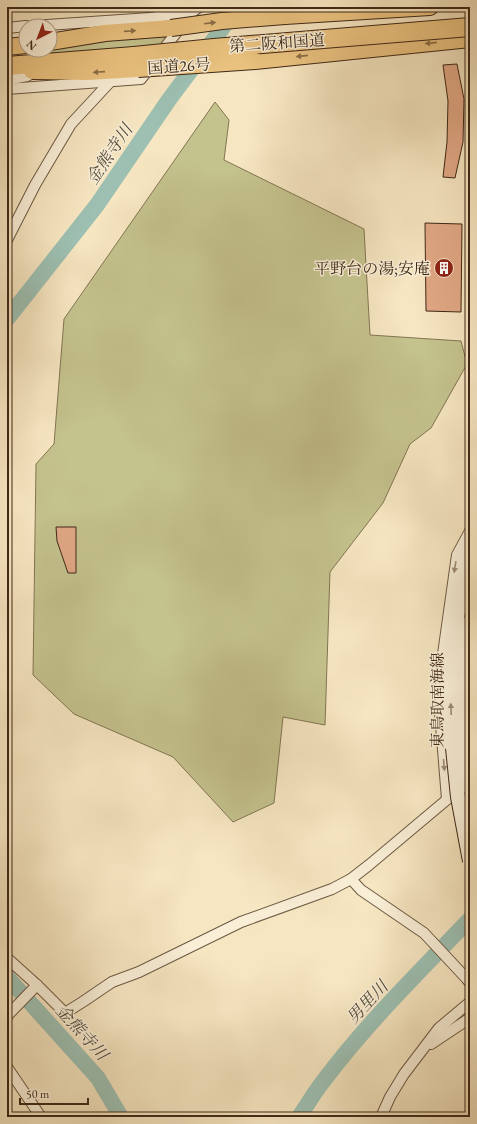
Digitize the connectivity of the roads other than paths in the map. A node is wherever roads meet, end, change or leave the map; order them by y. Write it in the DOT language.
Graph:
graph roads {
  1 [pos="430,7"];
  2 [pos="195,9"];
  3 [pos="356,10"];
  4 [pos="58,24"];
  5 [pos="18,27"];
  6 [pos="470,27"];
  7 [pos="7,28"];
  8 [pos="470,39"];
  9 [pos="58,41"];
  10 [pos="18,46"];
  11 [pos="7,47"];
  12 [pos="7,58"];
  13 [pos="85,60"];
  14 [pos="136,62"];
  15 [pos="7,66"];
  16 [pos="7,70"];
  17 [pos="37,71"];
  18 [pos="7,80"];
  19 [pos="110,82"];
  20 [pos="7,90"];
  21 [pos="7,240"];
  22 [pos="470,531"];
  23 [pos="470,538"];
  24 [pos="470,622"];
  25 [pos="460,748"];
  26 [pos="470,780"];
  27 [pos="470,788"];
  28 [pos="447,799"];
  29 [pos="470,861"];
  30 [pos="351,879"];
  31 [pos="7,958"];
  32 [pos="468,980"];
  33 [pos="35,988"];
  34 [pos="470,1002"];
  35 [pos="7,1016"];
  36 [pos="470,1018"];
  37 [pos="425,1049"];
  38 [pos="7,1067"];
  39 [pos="41,1117"];
  40 [pos="381,1117"];
  1 -- 3 [label="highway"];
  2 -- 4 [label="street"];
  2 -- 19 [label="street"];
  9 -- 3 [label="highway, one-way, bridge"];
  5 -- 7 [label="street"];
  6 -- 14 [label="highway, 第二阪和国道, bridge"];
  8 -- 14 [label="highway, 国道26号, one-way, bridge"];
  10 -- 11 [label="highway"];
  12 -- 13 [label="highway, 第二阪和国道"];
  13 -- 14 [label="highway, 第二阪和国道"];
  13 -- 15 [label="highway, 第二阪和国道"];
  14 -- 17 [label="highway, 国道26号, one-way"];
  16 -- 17 [label="highway, 国道26号"];
  17 -- 18 [label="street"];
  19 -- 20 [label="street"];
  19 -- 21 [label="street"];
  22 -- 28 [label="street, one-way"];
  25 -- 23 [label="main road, 東鳥取南海線, one-way"];
  24 -- 25 [label="main road, 東鳥取南海線"];
  25 -- 27 [label="main road, 東鳥取南海線, bridge"];
  25 -- 29 [label="main road, 東鳥取南海線, bridge"];
  26 -- 28 [label="street"];
  28 -- 30 [label="street"];
  30 -- 32 [label="street"];
  30 -- 33 [label="street"];
  31 -- 33 [label="street"];
  33 -- 35 [label="street"];
  34 -- 37 [label="street"];
  36 -- 37 [label="street"];
  37 -- 40 [label="street"];
  38 -- 39 [label="street"];
}
